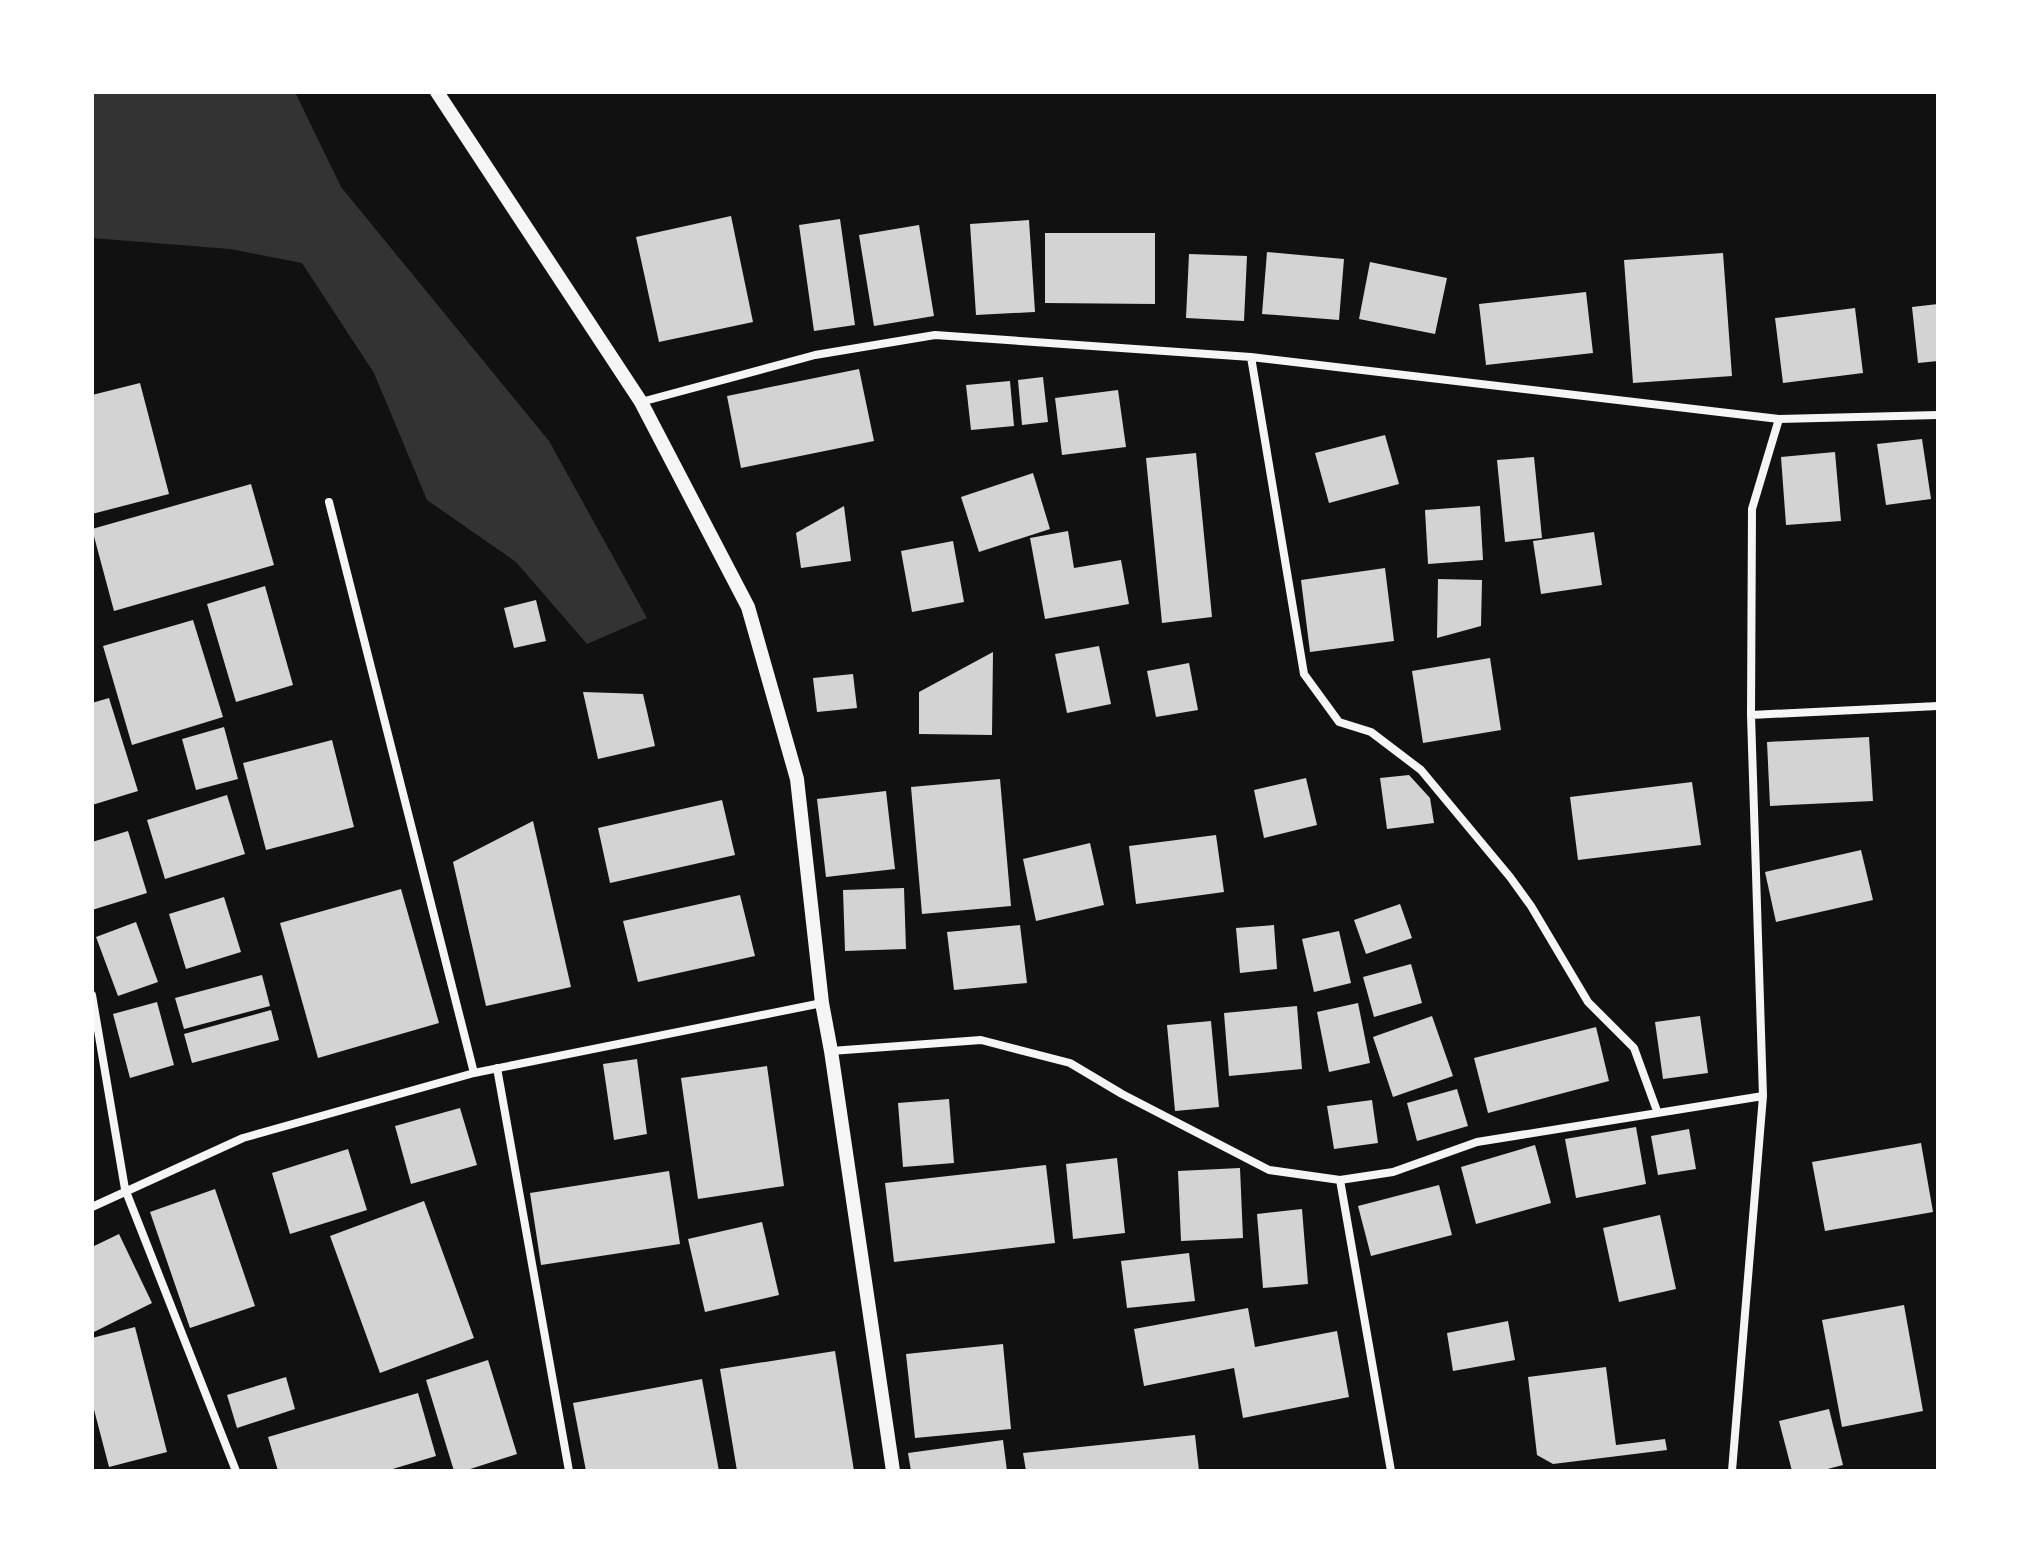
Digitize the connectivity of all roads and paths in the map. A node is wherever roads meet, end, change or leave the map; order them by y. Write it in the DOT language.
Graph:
graph roads {
  1 [pos="437,92"];
  2 [pos="1251,357"];
  3 [pos="641,402"];
  4 [pos="1938,415"];
  5 [pos="1779,419"];
  6 [pos="329,502"];
  7 [pos="1938,706"];
  8 [pos="1751,715"];
  9 [pos="92,995"];
  10 [pos="822,1003"];
  11 [pos="831,1051"];
  12 [pos="497,1068"];
  13 [pos="474,1073"];
  14 [pos="1763,1096"];
  15 [pos="1657,1111"];
  16 [pos="1340,1180"];
  17 [pos="125,1189"];
  18 [pos="92,1207"];
  19 [pos="236,1471"];
  20 [pos="569,1471"];
  21 [pos="893,1471"];
  22 [pos="1391,1471"];
  23 [pos="1732,1471"];
  1 -- 3 [label="street"];
  2 -- 3 [label="street"];
  2 -- 5 [label="street"];
  2 -- 15 [label="street"];
  3 -- 10 [label="street"];
  4 -- 5 [label="street"];
  5 -- 8 [label="street"];
  6 -- 13 [label="street"];
  7 -- 8 [label="street"];
  8 -- 14 [label="street"];
  9 -- 17 [label="street"];
  10 -- 11 [label="street"];
  10 -- 12 [label="street"];
  11 -- 16 [label="street"];
  11 -- 21 [label="street"];
  12 -- 13 [label="street"];
  12 -- 20 [label="street"];
  13 -- 17 [label="street"];
  14 -- 15 [label="street"];
  14 -- 23 [label="street"];
  15 -- 16 [label="street"];
  16 -- 22 [label="street"];
  17 -- 18 [label="street"];
  17 -- 19 [label="street"];
}
